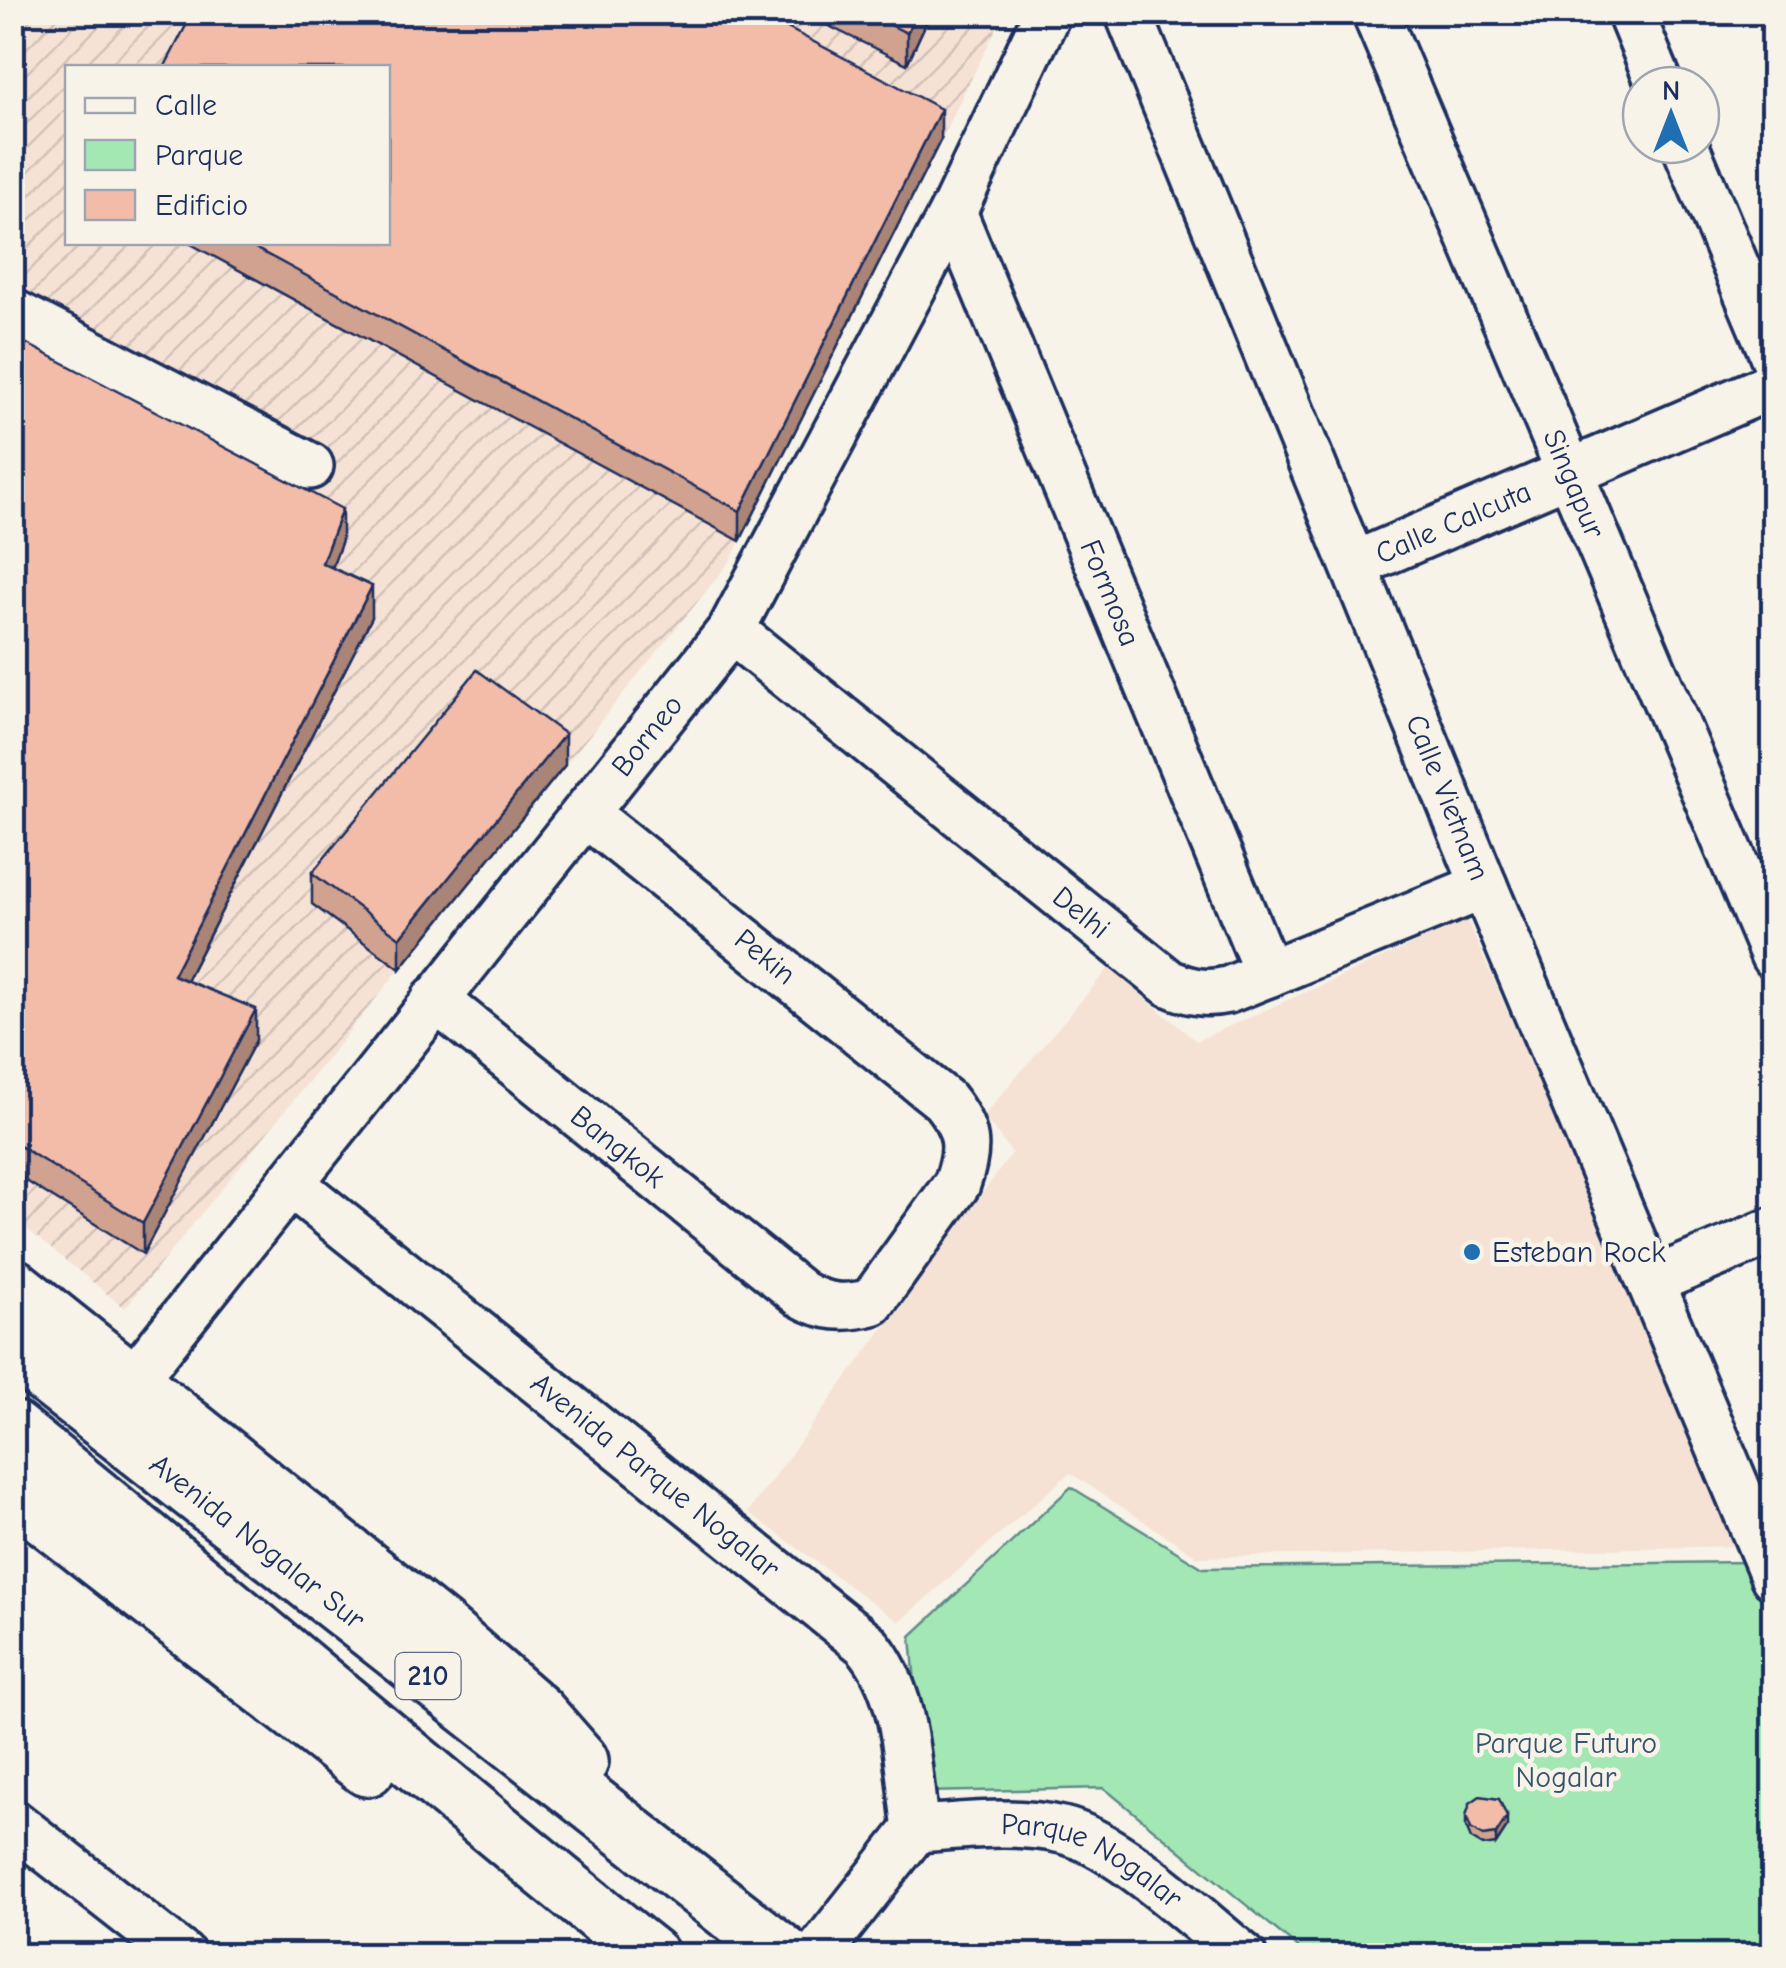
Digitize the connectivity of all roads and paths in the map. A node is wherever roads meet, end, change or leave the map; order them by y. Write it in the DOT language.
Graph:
graph roads {
  1 [pos="1048,12"];
  2 [pos="1128,12"];
  3 [pos="1374,12"];
  4 [pos="1630,12"];
  5 [pos="1652,65"];
  6 [pos="1694,165"];
  7 [pos="953,212"];
  8 [pos="12,312"];
  9 [pos="1774,358"];
  10 [pos="1774,385"];
  11 [pos="310,466"];
  12 [pos="1569,472"];
  13 [pos="1354,565"];
  14 [pos="731,630"];
  15 [pos="586,814"];
  16 [pos="1484,886"];
  17 [pos="1774,956"];
  18 [pos="1268,974"];
  19 [pos="435,999"];
  20 [pos="290,1183"];
  21 [pos="1774,1230"];
  22 [pos="1652,1281"];
  23 [pos="12,1286"];
  24 [pos="801,1294"];
  25 [pos="12,1349"];
  26 [pos="131,1383"];
  27 [pos="12,1429"];
  28 [pos="18,1506"];
  29 [pos="1774,1577"];
  30 [pos="12,1822"];
  31 [pos="916,1829"];
  32 [pos="639,1839"];
  33 [pos="534,1863"];
  34 [pos="183,1956"];
  35 [pos="651,1956"];
  36 [pos="786,1956"];
  37 [pos="816,1956"];
  38 [pos="1243,1956"];
  1 -- 7 [label="street, Borneo"];
  2 -- 13 [label="street, Calle Vietnam"];
  3 -- 12 [label="street, Singapur"];
  4 -- 5 [label="street"];
  6 -- 9 [label="street"];
  7 -- 14 [label="street, Borneo"];
  7 -- 18 [label="street, Formosa"];
  8 -- 11 [label="street"];
  10 -- 12 [label="street, Calle Calcuta"];
  12 -- 13 [label="street, Calle Calcuta"];
  12 -- 17 [label="street, Singapur"];
  13 -- 16 [label="street, Calle Vietnam"];
  14 -- 15 [label="street, Borneo"];
  14 -- 18 [label="street, Delhi"];
  15 -- 19 [label="street, Borneo"];
  15 -- 24 [label="street, Pekin"];
  16 -- 18 [label="street, Delhi"];
  16 -- 22 [label="street, Calle Vietnam"];
  19 -- 20 [label="street, Borneo"];
  19 -- 24 [label="street, Bangkok"];
  20 -- 26 [label="street, Borneo"];
  20 -- 31 [label="street, Avenida Parque Nogalar"];
  21 -- 22 [label="street"];
  22 -- 29 [label="street, Calle Vietnam"];
  23 -- 26 [label="highway"];
  25 -- 32 [label="highway, Avenida Nogalar Sur / 210"];
  26 -- 32 [label="highway"];
  27 -- 33 [label="highway, 210"];
  28 -- 33 [label="highway"];
  30 -- 34 [label="street"];
  31 -- 37 [label="street"];
  31 -- 38 [label="street, Parque Nogalar"];
  32 -- 36 [label="highway, Avenida Nogalar Sur / 210"];
  33 -- 35 [label="highway, 210"];
}
